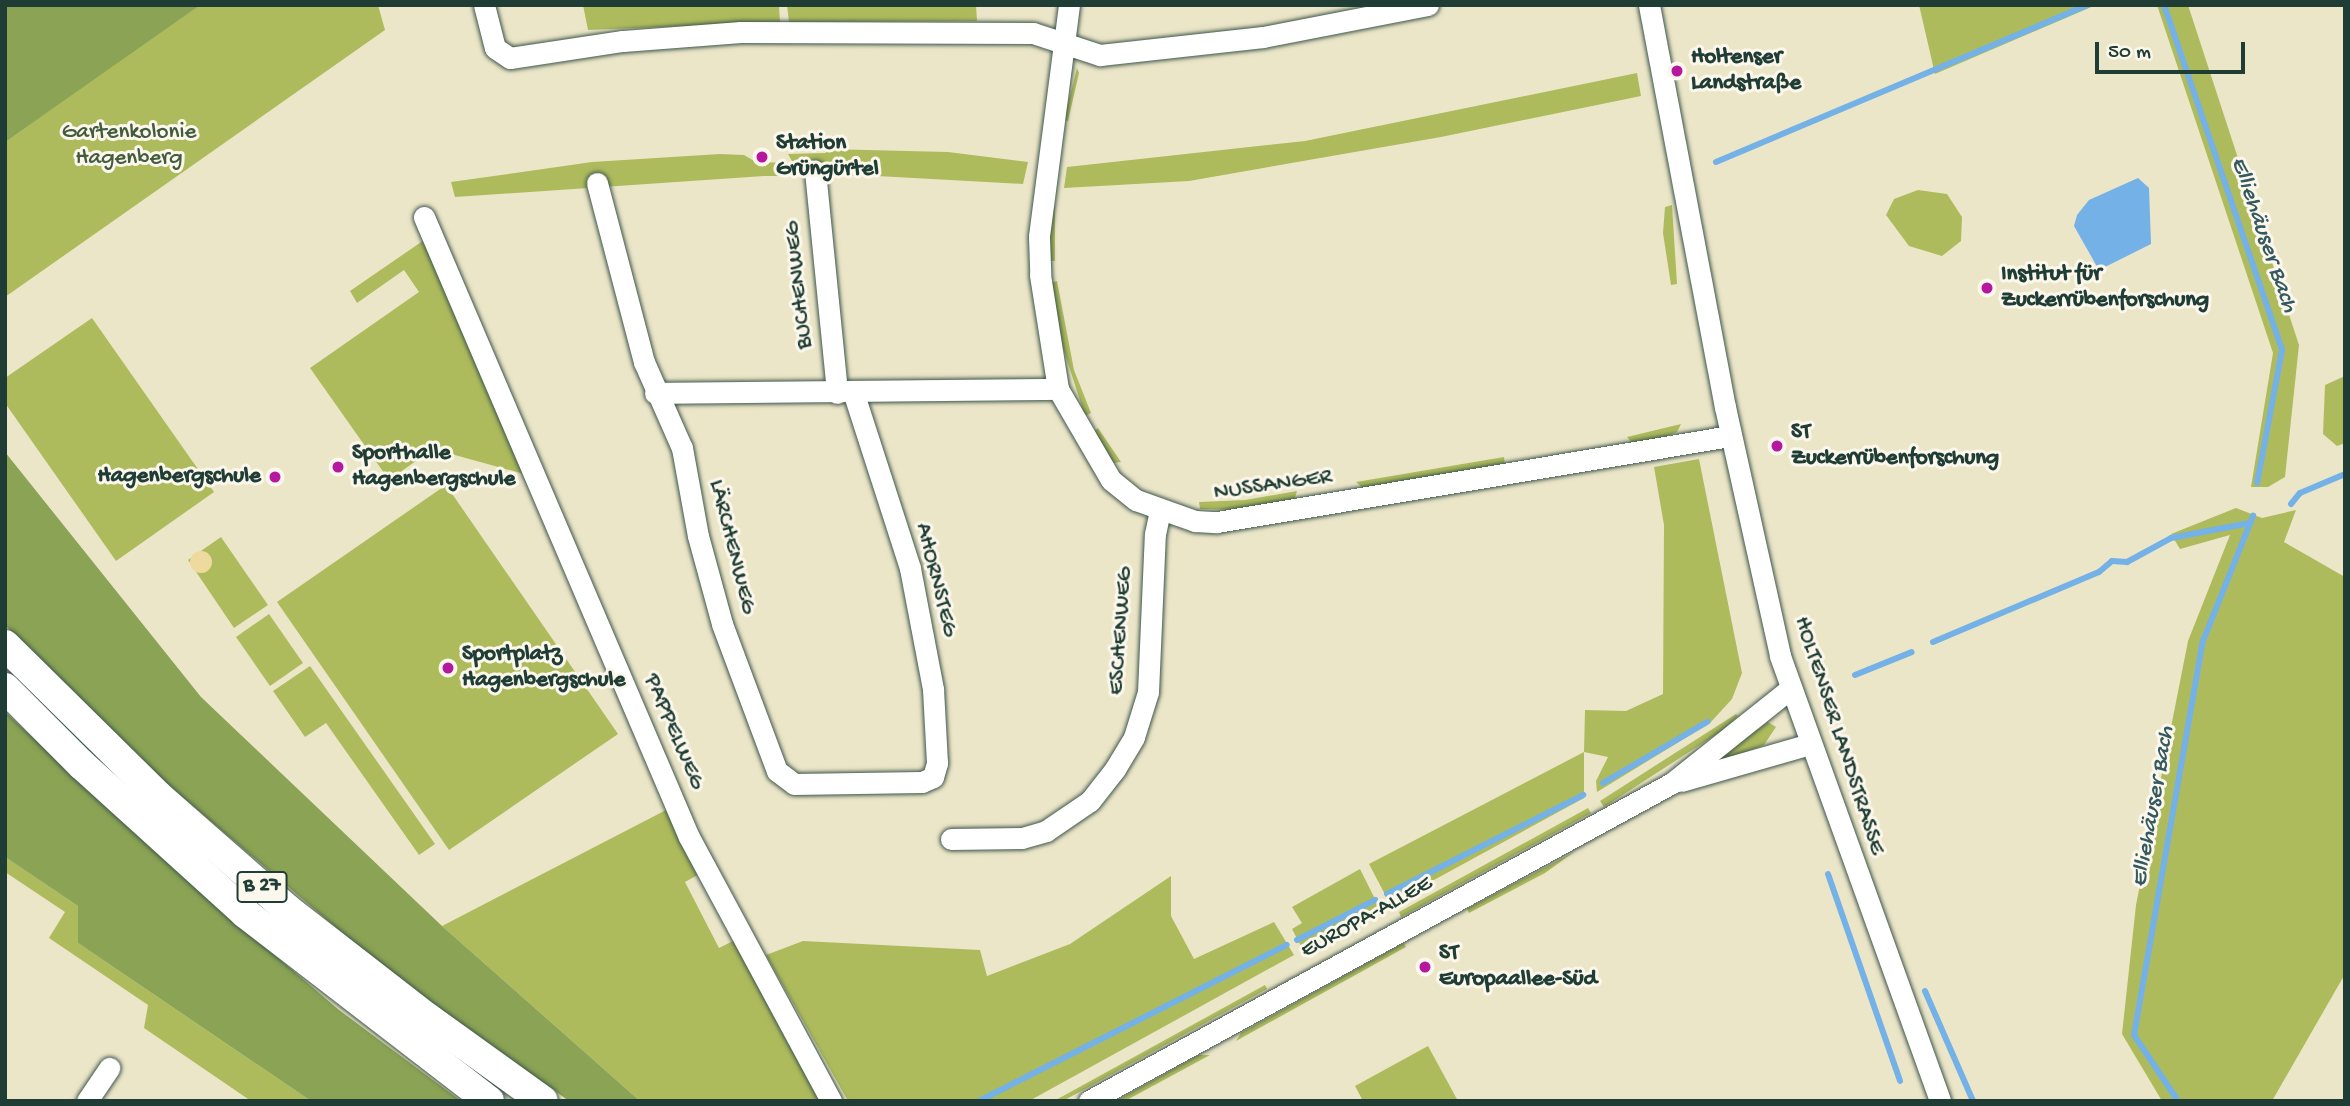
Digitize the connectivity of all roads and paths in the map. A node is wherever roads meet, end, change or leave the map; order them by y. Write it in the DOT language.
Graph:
graph roads {
  1 [pos="484,5"];
  2 [pos="1069,5"];
  3 [pos="1428,5"];
  4 [pos="1649,5"];
  5 [pos="1066,45"];
  6 [pos="815,171"];
  7 [pos="597,183"];
  8 [pos="424,217"];
  9 [pos="1058,389"];
  10 [pos="655,393"];
  11 [pos="846,394"];
  12 [pos="1730,436"];
  13 [pos="1160,511"];
  14 [pos="5,645"];
  15 [pos="5,688"];
  16 [pos="1791,688"];
  17 [pos="1810,744"];
  18 [pos="929,781"];
  19 [pos="1672,783"];
  20 [pos="951,839"];
  21 [pos="109,1068"];
  22 [pos="86,1101"];
  23 [pos="489,1101"];
  24 [pos="543,1101"];
  25 [pos="831,1101"];
  26 [pos="1089,1101"];
  27 [pos="1940,1101"];
  1 -- 5 [label="street"];
  2 -- 5 [label="street, NUSSANGER"];
  3 -- 5 [label="street"];
  4 -- 12 [label="street, HOLTENSER LANDSTRASSE"];
  5 -- 9 [label="street, NUSSANGER"];
  6 -- 11 [label="street, BUCHENWEG"];
  7 -- 10 [label="street, LÄRCHENWEG"];
  8 -- 25 [label="street, PAPPELWEG"];
  9 -- 11 [label="street"];
  9 -- 13 [label="street, NUSSANGER"];
  10 -- 11 [label="street"];
  10 -- 18 [label="street, LÄRCHENWEG"];
  11 -- 18 [label="street, AHORNSTEG"];
  12 -- 13 [label="street, NUSSANGER"];
  12 -- 16 [label="street, HOLTENSER LANDSTRASSE"];
  13 -- 20 [label="street, ESCHENWEG"];
  14 -- 24 [label="highway, B 27"];
  15 -- 23 [label="highway, B 27"];
  16 -- 17 [label="street, HOLTENSER LANDSTRASSE"];
  16 -- 19 [label="street, EUROPA-ALLEE"];
  17 -- 19 [label="street, EUROPA-ALLEE"];
  17 -- 27 [label="street, HOLTENSER LANDSTRASSE"];
  19 -- 26 [label="street, EUROPA-ALLEE"];
  21 -- 22 [label="street"];
}
